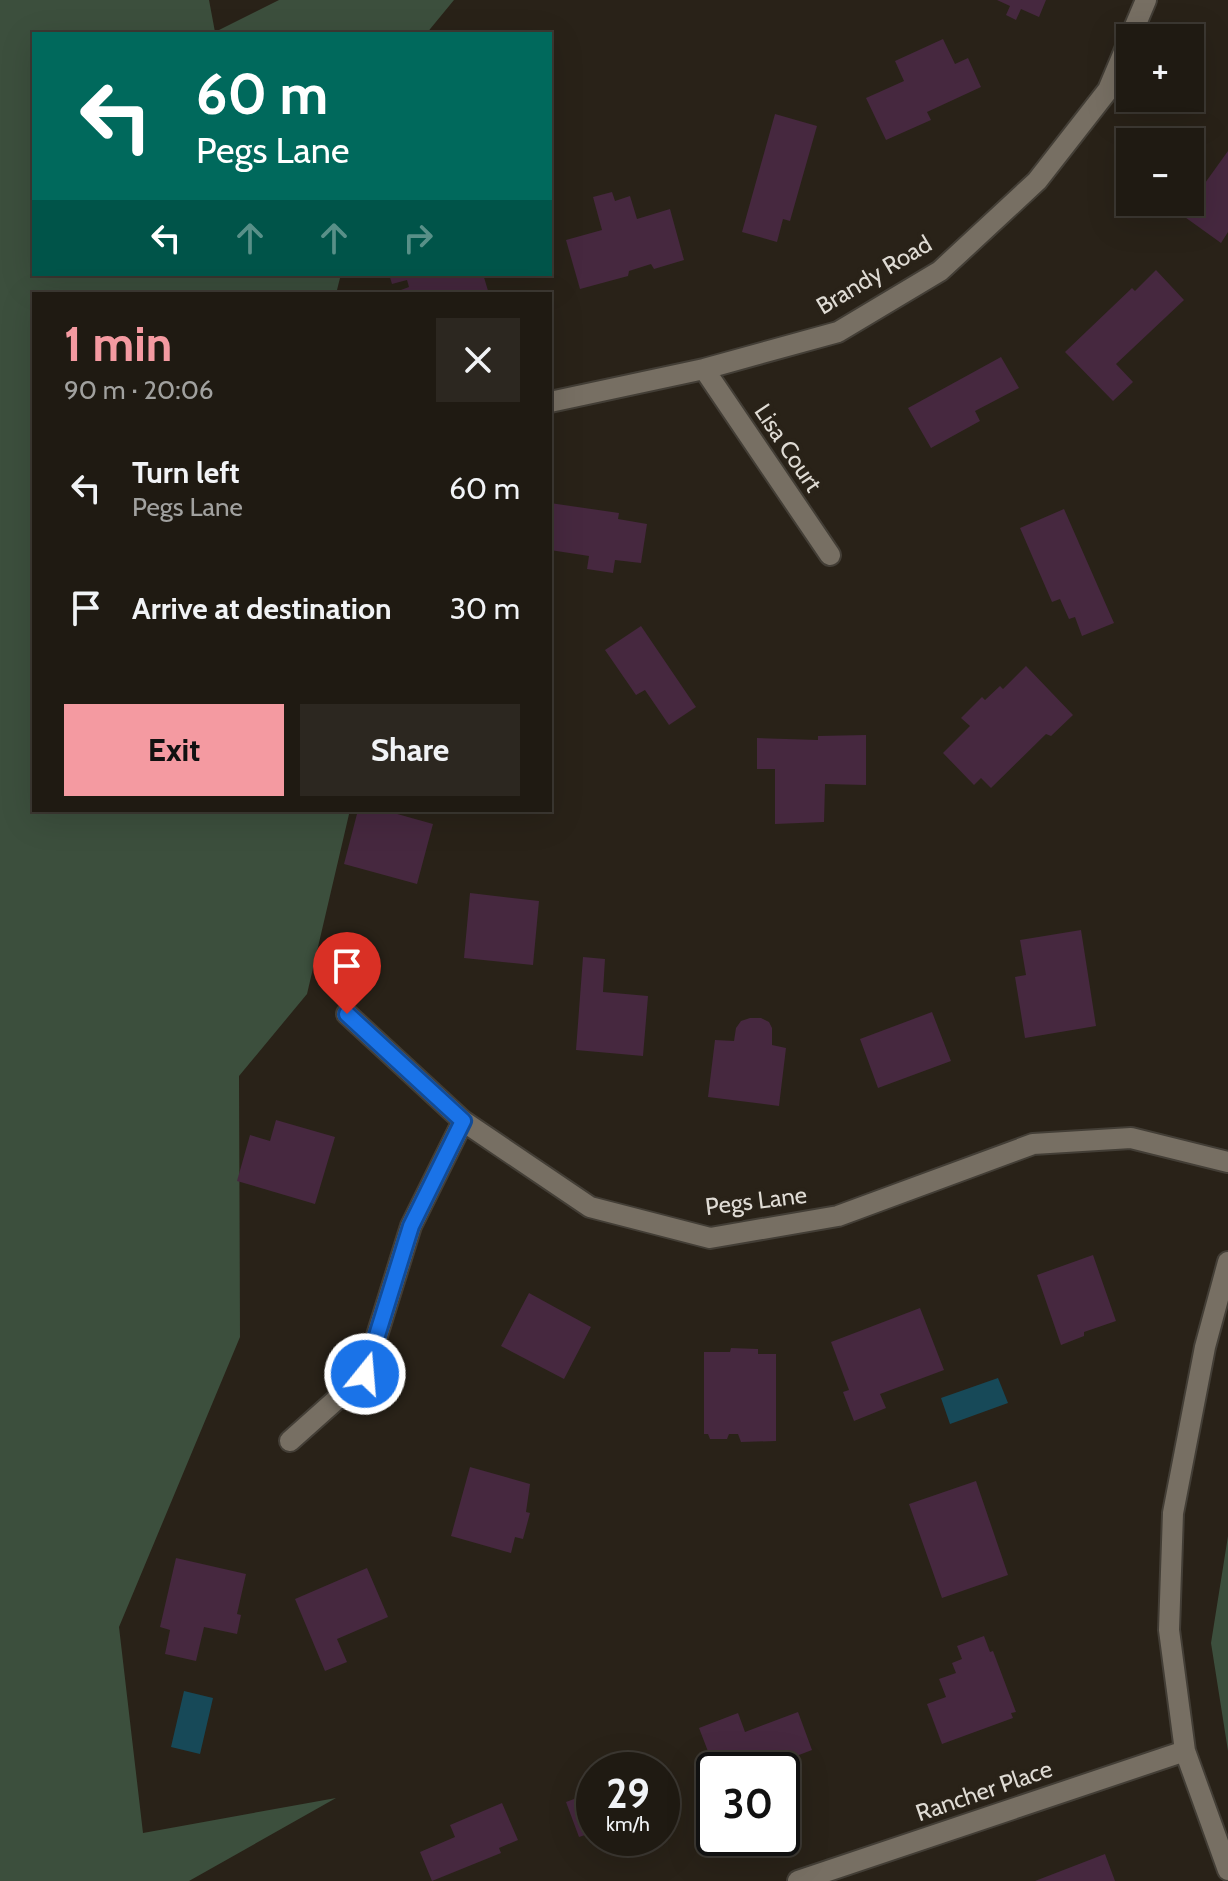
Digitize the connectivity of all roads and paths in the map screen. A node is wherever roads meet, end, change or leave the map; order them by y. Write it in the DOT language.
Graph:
graph roads {
  1 [pos="1146,0"];
  2 [pos="704,369"];
  3 [pos="552,402"];
  4 [pos="830,555"];
  5 [pos="347,1014"];
  6 [pos="463,1121"];
  7 [pos="1228,1162"];
  8 [pos="1228,1262"];
  9 [pos="290,1441"];
  10 [pos="1185,1751"];
  11 [pos="1228,1870"];
  12 [pos="798,1881"];
  1 -- 2 [label="street, Brandy Road"];
  2 -- 3 [label="street, Brandy Road"];
  2 -- 4 [label="street, Lisa Court"];
  5 -- 6 [label="street, Pegs Lane"];
  6 -- 7 [label="street, Pegs Lane"];
  6 -- 9 [label="street"];
  8 -- 10 [label="street"];
  10 -- 11 [label="street"];
  10 -- 12 [label="street, Rancher Place"];
}
